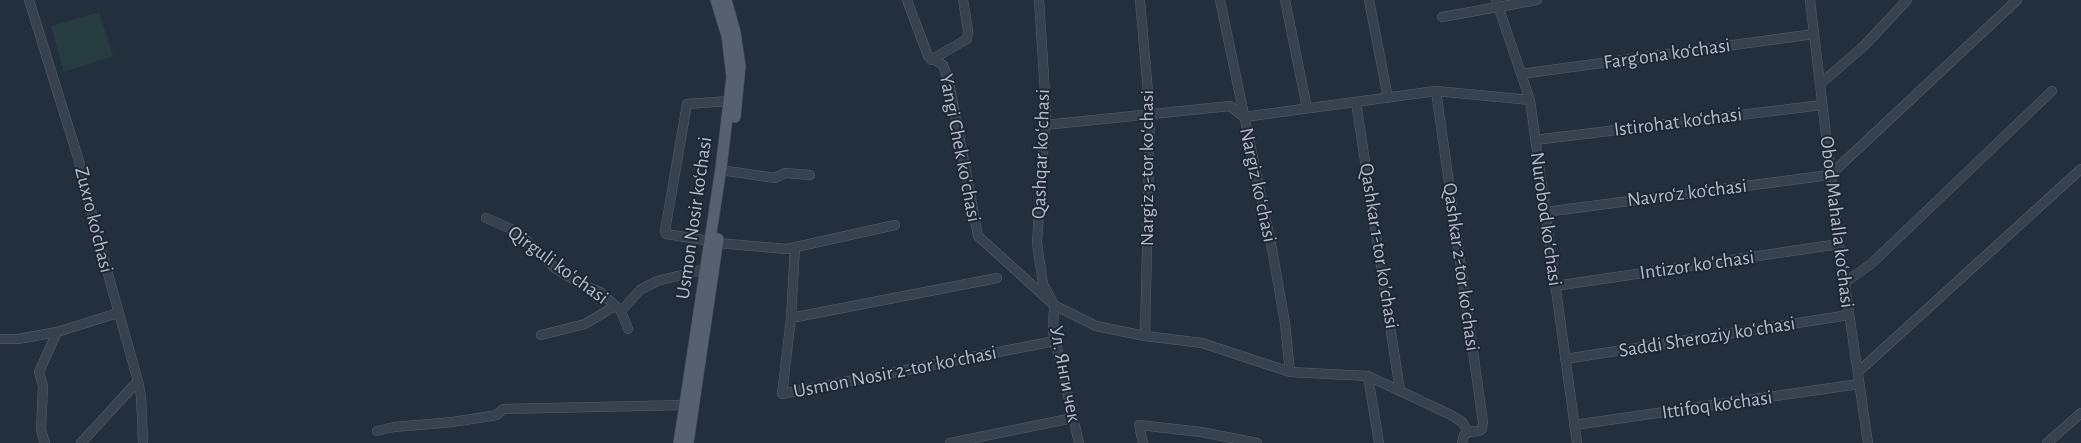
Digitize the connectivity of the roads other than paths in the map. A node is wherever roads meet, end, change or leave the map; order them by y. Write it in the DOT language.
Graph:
graph roads {
  1 [pos="29,0"];
  2 [pos="716,0"];
  3 [pos="726,0"];
  4 [pos="907,0"];
  5 [pos="963,0"];
  6 [pos="1038,0"];
  7 [pos="1140,0"];
  8 [pos="1220,0"];
  9 [pos="1285,0"];
  10 [pos="1369,0"];
  11 [pos="1537,0"];
  12 [pos="1810,0"];
  13 [pos="1907,0"];
  14 [pos="2017,0"];
  15 [pos="1497,3"];
  16 [pos="1442,17"];
  17 [pos="1814,34"];
  18 [pos="931,60"];
  19 [pos="1520,74"];
  20 [pos="1820,84"];
  21 [pos="1436,91"];
  22 [pos="2052,92"];
  23 [pos="1388,98"];
  24 [pos="1530,100"];
  25 [pos="729,101"];
  26 [pos="1356,102"];
  27 [pos="1822,104"];
  28 [pos="1307,108"];
  29 [pos="1150,115"];
  30 [pos="1244,117"];
  31 [pos="1045,126"];
  32 [pos="1535,140"];
  33 [pos="2081,169"];
  34 [pos="727,171"];
  35 [pos="810,175"];
  36 [pos="1830,175"];
  37 [pos="718,209"];
  38 [pos="1545,212"];
  39 [pos="486,218"];
  40 [pos="896,225"];
  41 [pos="714,242"];
  42 [pos="1839,244"];
  43 [pos="795,248"];
  44 [pos="706,269"];
  45 [pos="997,278"];
  46 [pos="1844,283"];
  47 [pos="1555,286"];
  48 [pos="1054,305"];
  49 [pos="618,309"];
  50 [pos="118,313"];
  51 [pos="1849,315"];
  52 [pos="791,318"];
  53 [pos="628,329"];
  54 [pos="57,332"];
  55 [pos="541,335"];
  56 [pos="1145,336"];
  57 [pos="0,339"];
  58 [pos="1055,341"];
  59 [pos="1565,359"];
  60 [pos="1290,372"];
  61 [pos="1858,372"];
  62 [pos="1368,376"];
  63 [pos="138,381"];
  64 [pos="1859,384"];
  65 [pos="1400,391"];
  66 [pos="685,405"];
  67 [pos="2081,413"];
  68 [pos="1073,418"];
  69 [pos="1574,425"];
  70 [pos="377,431"];
  71 [pos="1201,432"];
  72 [pos="1469,432"];
  73 [pos="45,443"];
  74 [pos="80,443"];
  75 [pos="143,443"];
  76 [pos="680,443"];
  77 [pos="688,443"];
  78 [pos="950,443"];
  79 [pos="1079,443"];
  80 [pos="1143,443"];
  81 [pos="1204,443"];
  82 [pos="1257,443"];
  83 [pos="1378,443"];
  84 [pos="1462,443"];
  85 [pos="1577,443"];
  86 [pos="1868,443"];
  87 [pos="2046,443"];
  1 -- 50 [label="street, Zuxro ko'chasi"];
  2 -- 25 [label="main road, Usmon Nosir ko‘chasi"];
  3 -- 34 [label="main road, Usmon Nosir ko‘chasi"];
  4 -- 18 [label="street, Yangi Chek koʻchasi"];
  5 -- 18 [label="street"];
  6 -- 31 [label="street, Qashqar koʻchasi"];
  7 -- 29 [label="street, Nargiz 3-tor koʻchasi"];
  8 -- 30 [label="street, Nargiz koʻchasi"];
  9 -- 28 [label="street"];
  10 -- 23 [label="street"];
  11 -- 15 [label="street"];
  12 -- 17 [label="street, Obod Mahalla ko‘chasi"];
  13 -- 20 [label="street"];
  14 -- 36 [label="street"];
  15 -- 16 [label="street"];
  15 -- 19 [label="street, Nurobod koʻchasi"];
  17 -- 19 [label="street, Farg‘ona ko‘chasi"];
  17 -- 20 [label="street, Obod Mahalla ko‘chasi"];
  18 -- 48 [label="street, Yangi Chek koʻchasi"];
  19 -- 24 [label="street, Nurobod koʻchasi"];
  20 -- 27 [label="street, Obod Mahalla ko‘chasi"];
  21 -- 23 [label="street"];
  21 -- 24 [label="street"];
  21 -- 72 [label="street, Qashkar 2-tor koʼchasi"];
  22 -- 46 [label="street"];
  23 -- 26 [label="street"];
  24 -- 32 [label="street, Nurobod koʻchasi"];
  25 -- 37 [label="main road, Usmon Nosir ko‘chasi"];
  25 -- 41 [label="street"];
  26 -- 28 [label="street"];
  26 -- 65 [label="street, Qashkar 1-tor koʼchasi"];
  27 -- 32 [label="street, Istirohat ko‘chasi"];
  27 -- 36 [label="street, Obod Mahalla ko‘chasi"];
  28 -- 30 [label="street"];
  29 -- 30 [label="street"];
  29 -- 31 [label="street"];
  29 -- 56 [label="street, Nargiz 3-tor koʻchasi"];
  30 -- 60 [label="street, Nargiz koʻchasi"];
  31 -- 48 [label="street, Qashqar koʻchasi"];
  32 -- 38 [label="street, Nurobod koʻchasi"];
  33 -- 61 [label="street"];
  34 -- 35 [label="street"];
  34 -- 37 [label="main road, Usmon Nosir ko‘chasi"];
  36 -- 38 [label="street, Navro‘z ko‘chasi"];
  36 -- 42 [label="street, Obod Mahalla ko‘chasi"];
  37 -- 41 [label="main road, Usmon Nosir ko‘chasi"];
  38 -- 47 [label="street, Nurobod koʻchasi"];
  39 -- 49 [label="street, Qirguli koʻchasi"];
  40 -- 43 [label="street"];
  41 -- 43 [label="street"];
  41 -- 44 [label="main road, Usmon Nosir ko‘chasi"];
  41 -- 77 [label="main road, Usmon Nosir ko‘chasi"];
  42 -- 46 [label="street, Obod Mahalla ko‘chasi"];
  42 -- 47 [label="street, Intizor koʻchasi"];
  43 -- 52 [label="street, Usmon Nosir 2-tor koʻchasi"];
  44 -- 49 [label="street, Qirguli koʻchasi"];
  44 -- 66 [label="main road, Usmon Nosir ko‘chasi"];
  45 -- 52 [label="street"];
  46 -- 51 [label="street, Obod Mahalla ko‘chasi"];
  47 -- 59 [label="street, Nurobod koʻchasi"];
  48 -- 56 [label="street, Yangi Chek koʻchasi"];
  48 -- 58 [label="street, Ул. Янги чек"];
  49 -- 53 [label="street"];
  49 -- 55 [label="street"];
  50 -- 54 [label="street"];
  50 -- 63 [label="street, Zuxro ko'chasi"];
  51 -- 59 [label="street, Saddi Sheroziy koʻchasi"];
  51 -- 61 [label="street, Obod Mahalla ko‘chasi"];
  52 -- 58 [label="street, Usmon Nosir 2-tor koʻchasi"];
  54 -- 57 [label="street"];
  54 -- 73 [label="street"];
  56 -- 60 [label="street, Yangi Chek koʻchasi"];
  58 -- 68 [label="street, Ул. Янги чек"];
  59 -- 69 [label="street, Nurobod koʻchasi"];
  60 -- 62 [label="street, Yangi Chek koʻchasi"];
  61 -- 64 [label="street, Obod Mahalla ko‘chasi"];
  62 -- 65 [label="street"];
  62 -- 83 [label="street"];
  63 -- 74 [label="street"];
  63 -- 75 [label="street, Zuxro ko'chasi"];
  64 -- 69 [label="street, Ittifoq ko‘chasi"];
  64 -- 86 [label="street, Obod Mahalla ko‘chasi"];
  65 -- 72 [label="street"];
  66 -- 70 [label="street"];
  66 -- 76 [label="main road, Usmon Nosir ko‘chasi"];
  67 -- 87 [label="street"];
  68 -- 78 [label="street"];
  68 -- 79 [label="street, Ул. Янги чек"];
  69 -- 85 [label="street, Nurobod koʻchasi"];
  71 -- 80 [label="street"];
  71 -- 81 [label="street"];
  71 -- 82 [label="street"];
  72 -- 84 [label="street"];
}
